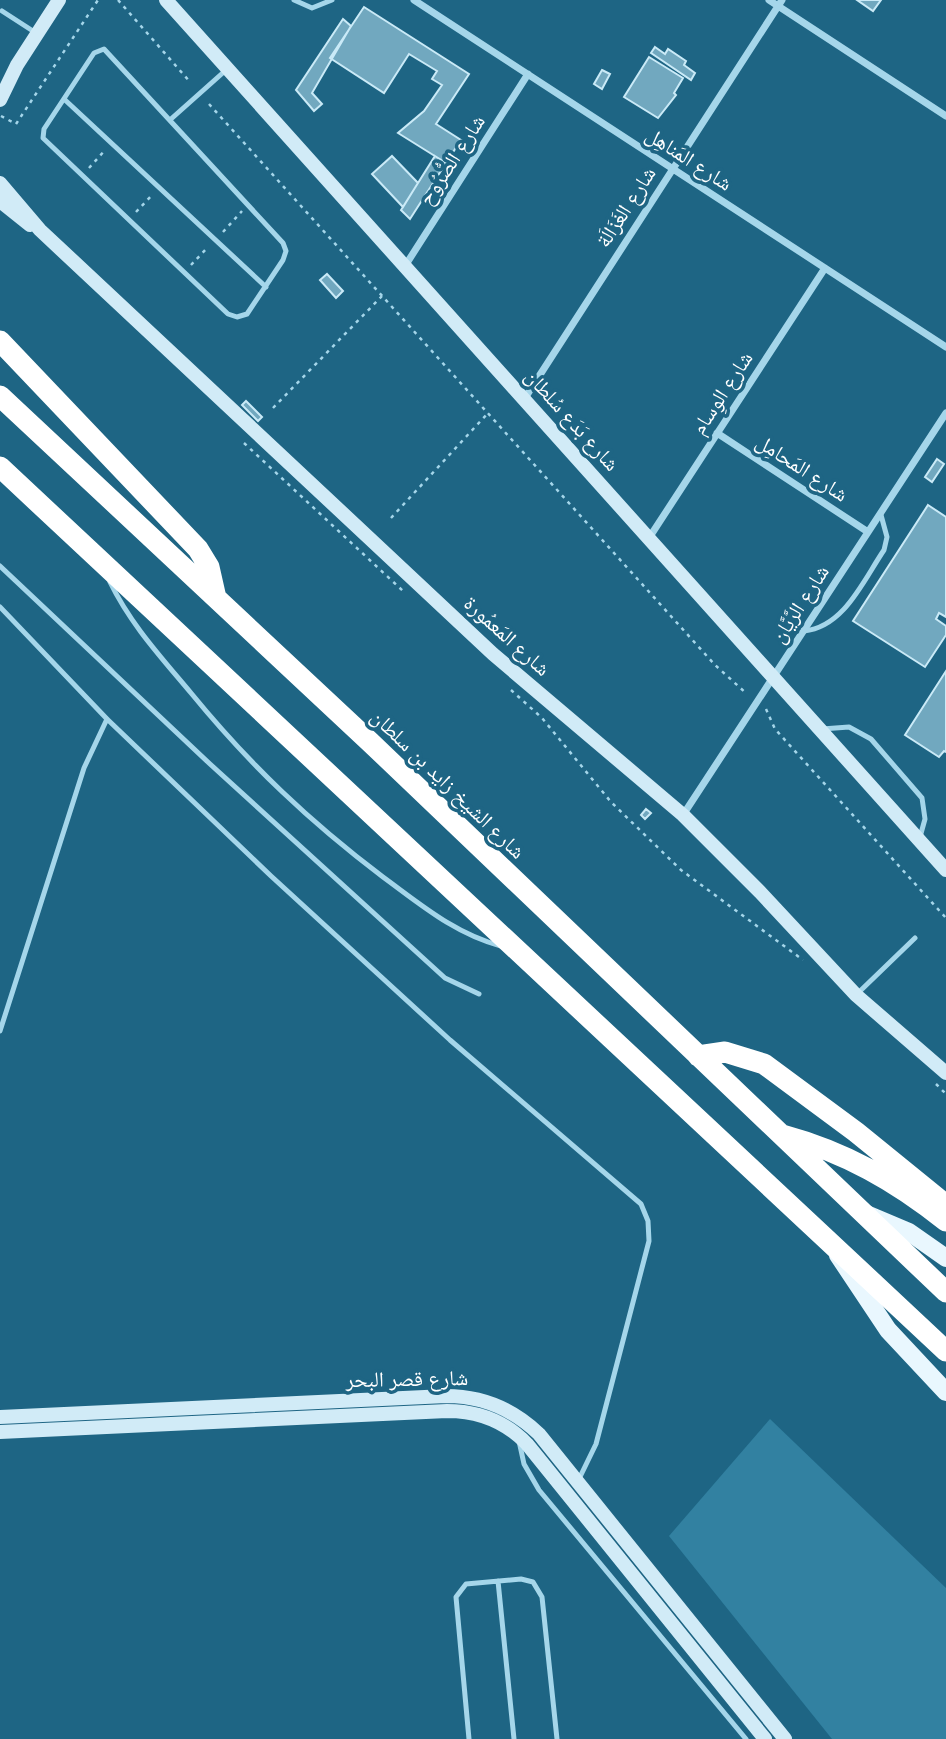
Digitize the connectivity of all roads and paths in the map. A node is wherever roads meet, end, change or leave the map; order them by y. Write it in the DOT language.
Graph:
graph roads {
  1 [pos="59,0"];
  2 [pos="98,0"];
  3 [pos="118,0"];
  4 [pos="166,0"];
  5 [pos="294,0"];
  6 [pos="332,0"];
  7 [pos="414,0"];
  8 [pos="769,0"];
  9 [pos="780,3"];
  10 [pos="2,11"];
  11 [pos="36,33"];
  12 [pos="17,65"];
  13 [pos="228,69"];
  14 [pos="528,74"];
  15 [pos="0,81"];
  16 [pos="191,83"];
  17 [pos="64,99"];
  18 [pos="0,100"];
  19 [pos="209,103"];
  20 [pos="1,116"];
  21 [pos="946,116"];
  22 [pos="171,119"];
  23 [pos="111,143"];
  24 [pos="672,168"];
  25 [pos="82,176"];
  26 [pos="0,183"];
  27 [pos="159,187"];
  28 [pos="0,201"];
  29 [pos="129,220"];
  30 [pos="40,230"];
  31 [pos="405,266"];
  32 [pos="825,268"];
  33 [pos="266,287"];
  34 [pos="382,296"];
  35 [pos="0,341"];
  36 [pos="946,347"];
  37 [pos="0,396"];
  38 [pos="525,398"];
  39 [pos="273,408"];
  40 [pos="488,413"];
  41 [pos="946,413"];
  42 [pos="717,433"];
  43 [pos="241,439"];
  44 [pos="0,467"];
  45 [pos="881,515"];
  46 [pos="391,518"];
  47 [pos="868,532"];
  48 [pos="649,538"];
  49 [pos="101,563"];
  50 [pos="0,566"];
  51 [pos="409,597"];
  52 [pos="216,598"];
  53 [pos="0,607"];
  54 [pos="804,631"];
  55 [pos="773,677"];
  56 [pos="505,684"];
  57 [pos="747,694"];
  58 [pos="766,709"];
  59 [pos="107,719"];
  60 [pos="819,729"];
  61 [pos="683,815"];
  62 [pos="919,839"];
  63 [pos="946,870"];
  64 [pos="946,918"];
  65 [pos="915,937"];
  66 [pos="513,949"];
  67 [pos="804,962"];
  68 [pos="479,994"];
  69 [pos="856,995"];
  70 [pos="0,1031"];
  71 [pos="698,1056"];
  72 [pos="941,1079"];
  73 [pos="946,1094"];
  74 [pos="779,1135"];
  75 [pos="946,1205"];
  76 [pos="859,1211"];
  77 [pos="946,1221"];
  78 [pos="832,1243"];
  79 [pos="946,1258"];
  80 [pos="946,1292"];
  81 [pos="946,1351"];
  82 [pos="946,1392"];
  83 [pos="0,1417"];
  84 [pos="0,1433"];
  85 [pos="518,1435"];
  86 [pos="577,1482"];
  87 [pos="568,1494"];
  88 [pos="498,1581"];
  89 [pos="469,1739"];
  90 [pos="514,1739"];
  91 [pos="557,1739"];
  92 [pos="746,1739"];
  93 [pos="765,1739"];
  94 [pos="785,1739"];
  1 -- 11 [label="street"];
  2 -- 20 [label="path"];
  3 -- 16 [label="path"];
  4 -- 13 [label="street, شارع بَدَع سُلطان"];
  5 -- 6 [label="lane"];
  7 -- 14 [label="street, شارع المَناهِل"];
  8 -- 9 [label="street"];
  9 -- 21 [label="street"];
  9 -- 24 [label="street, شارع الغَزَالَة"];
  10 -- 11 [label="lane"];
  11 -- 12 [label="street"];
  12 -- 15 [label="street"];
  12 -- 18 [label="street"];
  13 -- 22 [label="lane"];
  13 -- 31 [label="street, شارع بَدَع سُلطان"];
  14 -- 24 [label="street, شارع المَناهِل"];
  14 -- 31 [label="street, شارع الصُّرُوح"];
  17 -- 22 [label="lane"];
  17 -- 23 [label="lane"];
  17 -- 25 [label="lane"];
  19 -- 34 [label="path"];
  22 -- 33 [label="lane"];
  23 -- 25 [label="path"];
  23 -- 27 [label="lane"];
  24 -- 32 [label="street, شارع المَناهِل"];
  24 -- 38 [label="street, شارع الغَزَالَة"];
  25 -- 29 [label="lane"];
  26 -- 30 [label="street, شارع المَعمُورة"];
  27 -- 29 [label="path"];
  27 -- 33 [label="lane"];
  28 -- 30 [label="street, شارع المَعمُورة"];
  29 -- 33 [label="lane"];
  30 -- 61 [label="street, شارع المَعمُورة"];
  31 -- 38 [label="street, شارع بَدَع سُلطان"];
  32 -- 36 [label="street, شارع المَناهِل"];
  32 -- 42 [label="street, شارع الوِسام"];
  34 -- 39 [label="path"];
  34 -- 40 [label="path"];
  35 -- 52 [label="highway"];
  37 -- 52 [label="highway, شارع الشيخ زايد بن سلطان"];
  38 -- 48 [label="street, شارع بَدَع سُلطان"];
  40 -- 46 [label="path"];
  40 -- 57 [label="path"];
  41 -- 45 [label="street, شارع الرَّيَّان"];
  42 -- 47 [label="street, شارع المَحامِل"];
  42 -- 48 [label="street, شارع الوِسام"];
  43 -- 51 [label="path"];
  44 -- 49 [label="highway"];
  45 -- 47 [label="street, شارع الرَّيَّان"];
  45 -- 54 [label="lane"];
  47 -- 54 [label="street, شارع الرَّيَّان"];
  48 -- 55 [label="street, شارع بَدَع سُلطان"];
  49 -- 66 [label="highway"];
  49 -- 66 [label="lane"];
  50 -- 68 [label="lane"];
  52 -- 71 [label="highway, شارع الشيخ زايد بن سلطان"];
  53 -- 59 [label="lane"];
  54 -- 55 [label="street, شارع الرَّيَّان"];
  55 -- 60 [label="street, شارع بَدَع سُلطان"];
  55 -- 61 [label="street, شارع الرَّيَّان"];
  56 -- 67 [label="path"];
  58 -- 64 [label="path"];
  59 -- 70 [label="lane"];
  59 -- 86 [label="lane"];
  60 -- 62 [label="street, شارع بَدَع سُلطان"];
  60 -- 62 [label="lane"];
  61 -- 69 [label="street, شارع المَعمُورة"];
  62 -- 63 [label="street, شارع بَدَع سُلطان"];
  65 -- 69 [label="lane"];
  66 -- 78 [label="highway"];
  69 -- 72 [label="street, شارع المَعمُورة"];
  71 -- 74 [label="highway, شارع الشيخ زايد بن سلطان"];
  71 -- 75 [label="highway"];
  72 -- 73 [label="path"];
  74 -- 76 [label="highway, شارع الشيخ زايد بن سلطان"];
  74 -- 77 [label="highway"];
  76 -- 79 [label="main road, شارع الشيخ زايد بن سلطان"];
  76 -- 80 [label="highway, شارع الشيخ زايد بن سلطان"];
  78 -- 81 [label="highway"];
  78 -- 82 [label="main road"];
  83 -- 86 [label="street, شارع قصر البحر"];
  84 -- 85 [label="street, شارع قصر البحر"];
  85 -- 87 [label="street, شارع قصر البحر"];
  85 -- 92 [label="lane"];
  86 -- 87 [label="lane"];
  86 -- 94 [label="street, شارع قصر البحر"];
  87 -- 93 [label="street, شارع قصر البحر"];
  88 -- 89 [label="lane"];
  88 -- 90 [label="lane"];
  88 -- 91 [label="lane"];
}
